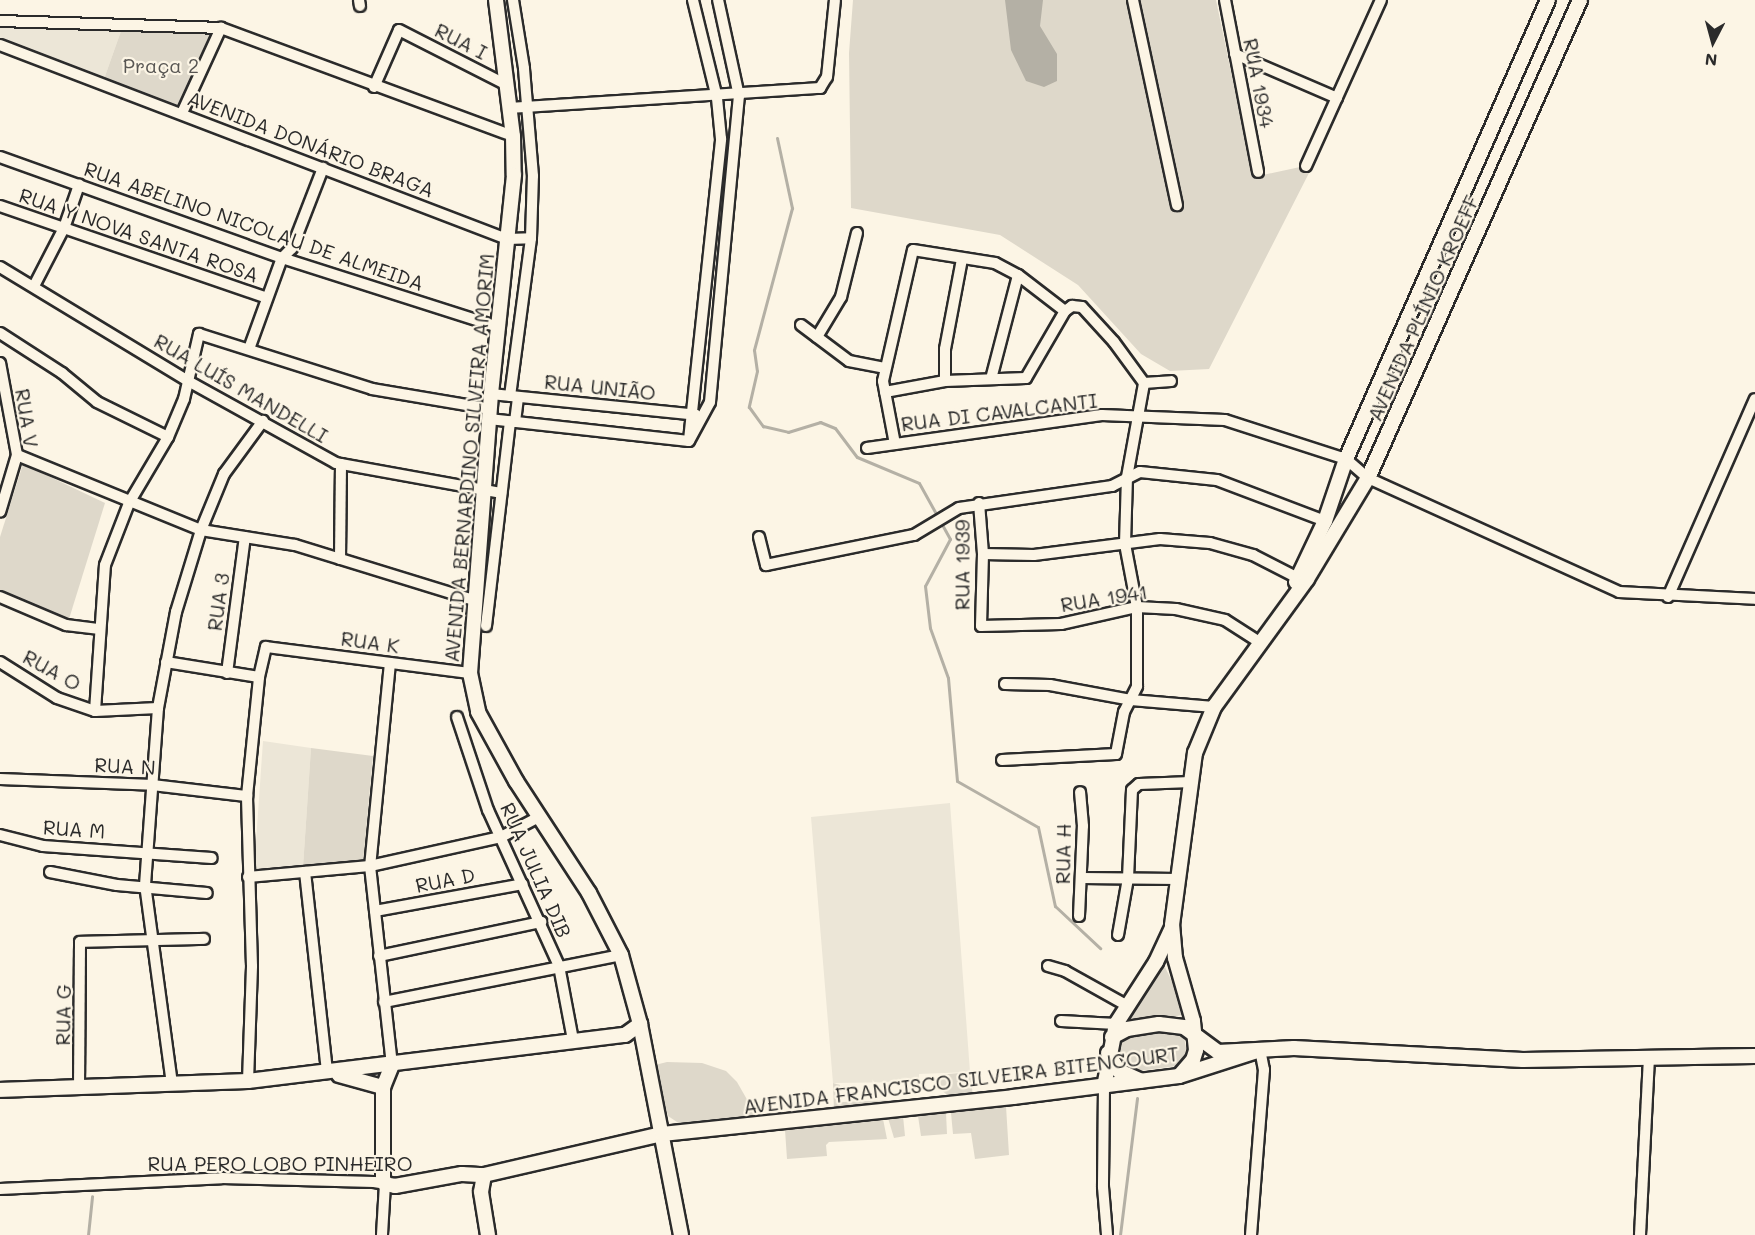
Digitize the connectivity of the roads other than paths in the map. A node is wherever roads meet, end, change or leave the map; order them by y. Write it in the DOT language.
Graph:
graph roads {
  1 [pos="496,0"];
  2 [pos="513,0"];
  3 [pos="693,0"];
  4 [pos="718,0"];
  5 [pos="835,0"];
  6 [pos="1133,0"];
  7 [pos="1226,0"];
  8 [pos="1381,0"];
  9 [pos="1548,0"];
  10 [pos="1580,0"];
  11 [pos="0,21"];
  12 [pos="221,28"];
  13 [pos="0,45"];
  14 [pos="1235,54"];
  15 [pos="507,84"];
  16 [pos="374,87"];
  17 [pos="739,96"];
  18 [pos="717,98"];
  19 [pos="1337,98"];
  20 [pos="529,107"];
  21 [pos="510,108"];
  22 [pos="182,113"];
  23 [pos="513,136"];
  24 [pos="0,157"];
  25 [pos="1306,166"];
  26 [pos="323,168"];
  27 [pos="1258,172"];
  28 [pos="79,185"];
  29 [pos="1177,205"];
  30 [pos="0,206"];
  31 [pos="64,228"];
  32 [pos="856,233"];
  33 [pos="531,238"];
  34 [pos="507,239"];
  35 [pos="282,258"];
  36 [pos="962,259"];
  37 [pos="0,267"];
  38 [pos="1018,275"];
  39 [pos="34,286"];
  40 [pos="267,298"];
  41 [pos="1069,308"];
  42 [pos="801,325"];
  43 [pos="498,327"];
  44 [pos="0,333"];
  45 [pos="817,337"];
  46 [pos="249,349"];
  47 [pos="0,363"];
  48 [pos="884,368"];
  49 [pos="991,379"];
  50 [pos="188,381"];
  51 [pos="945,381"];
  52 [pos="1172,381"];
  53 [pos="1144,383"];
  54 [pos="885,392"];
  55 [pos="491,394"];
  56 [pos="514,396"];
  57 [pos="1755,399"];
  58 [pos="490,414"];
  59 [pos="691,415"];
  60 [pos="705,416"];
  61 [pos="1137,418"];
  62 [pos="263,421"];
  63 [pos="512,421"];
  64 [pos="168,437"];
  65 [pos="689,441"];
  66 [pos="895,444"];
  67 [pos="867,447"];
  68 [pos="16,455"];
  69 [pos="1346,459"];
  70 [pos="341,464"];
  71 [pos="1126,477"];
  72 [pos="1368,478"];
  73 [pos="484,490"];
  74 [pos="501,493"];
  75 [pos="129,503"];
  76 [pos="979,503"];
  77 [pos="0,512"];
  78 [pos="1325,521"];
  79 [pos="201,530"];
  80 [pos="245,537"];
  81 [pos="759,537"];
  82 [pos="1125,544"];
  83 [pos="983,554"];
  84 [pos="340,559"];
  85 [pos="1298,578"];
  86 [pos="0,597"];
  87 [pos="1668,597"];
  88 [pos="1755,599"];
  89 [pos="474,600"];
  90 [pos="1137,607"];
  91 [pos="1280,620"];
  92 [pos="486,626"];
  93 [pos="981,626"];
  94 [pos="98,629"];
  95 [pos="1261,643"];
  96 [pos="0,662"];
  97 [pos="166,662"];
  98 [pos="390,663"];
  99 [pos="226,673"];
  100 [pos="470,673"];
  101 [pos="259,677"];
  102 [pos="1005,684"];
  103 [pos="1131,700"];
  104 [pos="1215,707"];
  105 [pos="158,708"];
  106 [pos="94,711"];
  107 [pos="457,717"];
  108 [pos="1002,760"];
  109 [pos="0,779"];
  110 [pos="1191,782"];
  111 [pos="153,785"];
  112 [pos="1080,792"];
  113 [pos="247,796"];
  114 [pos="539,817"];
  115 [pos="0,835"];
  116 [pos="501,837"];
  117 [pos="146,852"];
  118 [pos="212,858"];
  119 [pos="370,866"];
  120 [pos="50,872"];
  121 [pos="304,872"];
  122 [pos="248,877"];
  123 [pos="1082,878"];
  124 [pos="1128,878"];
  125 [pos="1178,879"];
  126 [pos="523,884"];
  127 [pos="145,885"];
  128 [pos="207,893"];
  129 [pos="375,912"];
  130 [pos="1079,916"];
  131 [pos="541,922"];
  132 [pos="1172,926"];
  133 [pos="1118,935"];
  134 [pos="204,939"];
  135 [pos="152,941"];
  136 [pos="379,956"];
  137 [pos="621,956"];
  138 [pos="559,966"];
  139 [pos="1048,966"];
  140 [pos="384,1002"];
  141 [pos="1126,1005"];
  142 [pos="1061,1021"];
  143 [pos="639,1024"];
  144 [pos="1114,1031"];
  145 [pos="625,1035"];
  146 [pos="1196,1038"];
  147 [pos="573,1040"];
  148 [pos="1260,1050"];
  149 [pos="645,1051"];
  150 [pos="1108,1053"];
  151 [pos="1755,1056"];
  152 [pos="1649,1057"];
  153 [pos="392,1065"];
  154 [pos="327,1072"];
  155 [pos="1179,1076"];
  156 [pos="248,1082"];
  157 [pos="1141,1082"];
  158 [pos="172,1084"];
  159 [pos="383,1087"];
  160 [pos="1104,1087"];
  161 [pos="79,1088"];
  162 [pos="0,1090"];
  163 [pos="662,1134"];
  164 [pos="482,1181"];
  165 [pos="386,1184"];
  166 [pos="0,1189"];
  167 [pos="382,1235"];
  168 [pos="488,1235"];
  169 [pos="681,1235"];
  170 [pos="1107,1235"];
  171 [pos="1251,1235"];
  172 [pos="1640,1235"];
  1 -- 15 [label="main road, AVENIDA BERNARDINO SILVEIRA AMORIM"];
  2 -- 20 [label="street"];
  3 -- 18 [label="street"];
  4 -- 17 [label="street"];
  5 -- 17 [label="street"];
  6 -- 29 [label="street"];
  7 -- 14 [label="street, RUA 1934"];
  8 -- 19 [label="street"];
  9 -- 69 [label="main road, AVENIDA PLÍNIO KROEFF"];
  10 -- 72 [label="main road, AVENIDA PLÍNIO KROEFF"];
  11 -- 12 [label="street"];
  12 -- 16 [label="street"];
  12 -- 22 [label="street"];
  13 -- 22 [label="street, AVENIDA DONÁRIO BRAGA"];
  14 -- 19 [label="street"];
  14 -- 27 [label="street, RUA 1934"];
  15 -- 16 [label="street, RUA I"];
  15 -- 21 [label="main road, AVENIDA BERNARDINO SILVEIRA AMORIM"];
  16 -- 23 [label="street"];
  17 -- 18 [label="street"];
  17 -- 60 [label="street"];
  18 -- 20 [label="street"];
  18 -- 59 [label="street"];
  19 -- 25 [label="street"];
  20 -- 21 [label="street"];
  20 -- 33 [label="street"];
  21 -- 23 [label="main road, AVENIDA BERNARDINO SILVEIRA AMORIM"];
  22 -- 26 [label="street, AVENIDA DONÁRIO BRAGA"];
  23 -- 34 [label="main road, AVENIDA BERNARDINO SILVEIRA AMORIM"];
  24 -- 28 [label="street, RUA ABELINO NICOLAU DE ALMEIDA"];
  26 -- 34 [label="street, AVENIDA DONÁRIO BRAGA"];
  26 -- 35 [label="street"];
  28 -- 31 [label="street"];
  28 -- 35 [label="street, RUA ABELINO NICOLAU DE ALMEIDA"];
  30 -- 31 [label="street, RUA Y NOVA SANTA ROSA"];
  31 -- 39 [label="street"];
  31 -- 40 [label="street, RUA Y NOVA SANTA ROSA"];
  32 -- 45 [label="street"];
  33 -- 34 [label="street"];
  33 -- 56 [label="street"];
  34 -- 43 [label="main road, AVENIDA BERNARDINO SILVEIRA AMORIM"];
  35 -- 40 [label="street"];
  35 -- 43 [label="street, RUA ABELINO NICOLAU DE ALMEIDA"];
  36 -- 38 [label="street"];
  36 -- 48 [label="street"];
  36 -- 51 [label="street"];
  37 -- 39 [label="street, RUA LUÍS MANDELLI"];
  38 -- 41 [label="street"];
  38 -- 49 [label="street"];
  39 -- 50 [label="street, RUA LUÍS MANDELLI"];
  40 -- 46 [label="street"];
  41 -- 49 [label="street"];
  41 -- 53 [label="street"];
  42 -- 45 [label="street"];
  43 -- 55 [label="main road, AVENIDA BERNARDINO SILVEIRA AMORIM"];
  44 -- 64 [label="street"];
  45 -- 48 [label="street"];
  46 -- 50 [label="street"];
  46 -- 58 [label="street"];
  47 -- 68 [label="street, RUA V"];
  48 -- 54 [label="street"];
  49 -- 51 [label="street"];
  50 -- 62 [label="street, RUA LUÍS MANDELLI"];
  50 -- 64 [label="street"];
  51 -- 54 [label="street"];
  52 -- 53 [label="street"];
  53 -- 61 [label="street"];
  54 -- 66 [label="street"];
  55 -- 56 [label="street, RUA UNIÃO"];
  55 -- 58 [label="main road, AVENIDA BERNARDINO SILVEIRA AMORIM"];
  56 -- 59 [label="street, RUA UNIÃO"];
  56 -- 63 [label="street"];
  57 -- 87 [label="street"];
  58 -- 63 [label="street"];
  58 -- 73 [label="main road, AVENIDA BERNARDINO SILVEIRA AMORIM"];
  59 -- 60 [label="street, RUA UNIÃO"];
  59 -- 65 [label="street"];
  60 -- 65 [label="street"];
  61 -- 66 [label="street, RUA DI CAVALCANTI"];
  61 -- 69 [label="street, RUA DI CAVALCANTI"];
  61 -- 71 [label="street"];
  62 -- 70 [label="street, RUA LUÍS MANDELLI"];
  62 -- 79 [label="street"];
  63 -- 65 [label="street"];
  63 -- 74 [label="street"];
  64 -- 75 [label="street"];
  66 -- 67 [label="street, RUA DI CAVALCANTI"];
  68 -- 75 [label="street"];
  68 -- 77 [label="street, RUA V"];
  69 -- 72 [label="street"];
  69 -- 78 [label="main road, AVENIDA PLÍNIO KROEFF"];
  70 -- 73 [label="street, RUA LUÍS MANDELLI"];
  70 -- 84 [label="street"];
  71 -- 76 [label="street"];
  71 -- 78 [label="street"];
  71 -- 82 [label="street"];
  72 -- 87 [label="street"];
  72 -- 91 [label="main road, AVENIDA PLÍNIO KROEFF"];
  73 -- 74 [label="street, RUA LUÍS MANDELLI"];
  73 -- 89 [label="main road, AVENIDA BERNARDINO SILVEIRA AMORIM"];
  74 -- 92 [label="street"];
  75 -- 79 [label="street"];
  75 -- 94 [label="street"];
  76 -- 81 [label="street"];
  76 -- 83 [label="street, RUA 1939"];
  78 -- 85 [label="main road, AVENIDA PLÍNIO KROEFF"];
  79 -- 80 [label="street"];
  79 -- 97 [label="street"];
  80 -- 84 [label="street"];
  80 -- 99 [label="street, RUA 3"];
  82 -- 83 [label="street"];
  82 -- 85 [label="street"];
  82 -- 90 [label="street"];
  83 -- 93 [label="street, RUA 1939"];
  84 -- 89 [label="street"];
  85 -- 91 [label="main road, AVENIDA PLÍNIO KROEFF"];
  86 -- 94 [label="street"];
  87 -- 88 [label="street"];
  89 -- 100 [label="main road, AVENIDA BERNARDINO SILVEIRA AMORIM"];
  90 -- 93 [label="street, RUA 1941"];
  90 -- 95 [label="street, RUA 1941"];
  90 -- 103 [label="street"];
  91 -- 95 [label="main road, AVENIDA PLÍNIO KROEFF"];
  94 -- 106 [label="street"];
  95 -- 104 [label="main road, AVENIDA PLÍNIO KROEFF"];
  96 -- 106 [label="street, RUA O"];
  97 -- 99 [label="street"];
  97 -- 105 [label="street"];
  98 -- 100 [label="street, RUA K"];
  98 -- 101 [label="street, RUA K"];
  98 -- 119 [label="street"];
  99 -- 101 [label="street"];
  100 -- 114 [label="main road, AVENIDA BERNARDINO SILVEIRA AMORIM"];
  101 -- 113 [label="street"];
  102 -- 103 [label="street"];
  103 -- 104 [label="street"];
  103 -- 108 [label="street"];
  104 -- 110 [label="main road, AVENIDA PLÍNIO KROEFF"];
  105 -- 106 [label="street, RUA O"];
  105 -- 111 [label="street"];
  107 -- 116 [label="street, RUA JULIA DIB"];
  109 -- 111 [label="street, RUA N"];
  110 -- 124 [label="street"];
  110 -- 125 [label="main road, AVENIDA PLÍNIO KROEFF"];
  111 -- 113 [label="street, RUA N"];
  111 -- 117 [label="street"];
  112 -- 123 [label="street, RUA H"];
  113 -- 122 [label="street"];
  114 -- 116 [label="street"];
  114 -- 137 [label="main road, AVENIDA BERNARDINO SILVEIRA AMORIM"];
  115 -- 117 [label="street, RUA M"];
  116 -- 119 [label="street"];
  116 -- 126 [label="street, RUA JULIA DIB"];
  117 -- 118 [label="street, RUA M"];
  117 -- 127 [label="street"];
  119 -- 121 [label="street"];
  119 -- 129 [label="street"];
  120 -- 127 [label="street"];
  121 -- 122 [label="street"];
  121 -- 154 [label="street"];
  122 -- 156 [label="street"];
  123 -- 124 [label="street"];
  123 -- 130 [label="street, RUA H"];
  124 -- 125 [label="street"];
  124 -- 133 [label="street"];
  125 -- 132 [label="main road, AVENIDA PLÍNIO KROEFF"];
  126 -- 129 [label="street, RUA D"];
  126 -- 131 [label="street, RUA JULIA DIB"];
  127 -- 128 [label="street"];
  127 -- 135 [label="street"];
  129 -- 136 [label="street"];
  131 -- 136 [label="street"];
  131 -- 138 [label="street, RUA JULIA DIB"];
  132 -- 141 [label="main road, AVENIDA PLÍNIO KROEFF"];
  132 -- 146 [label="main road, AVENIDA PLÍNIO KROEFF"];
  134 -- 135 [label="street"];
  135 -- 158 [label="street"];
  135 -- 161 [label="street, RUA G"];
  136 -- 140 [label="street"];
  137 -- 138 [label="street"];
  137 -- 143 [label="main road, AVENIDA BERNARDINO SILVEIRA AMORIM"];
  138 -- 140 [label="street"];
  138 -- 147 [label="street, RUA JULIA DIB"];
  139 -- 141 [label="street"];
  140 -- 153 [label="street"];
  141 -- 144 [label="main road, AVENIDA PLÍNIO KROEFF"];
  142 -- 144 [label="street"];
  143 -- 145 [label="main road"];
  143 -- 149 [label="main road, AVENIDA BERNARDINO SILVEIRA AMORIM"];
  144 -- 146 [label="main road"];
  144 -- 150 [label="main road, AVENIDA PLÍNIO KROEFF"];
  145 -- 147 [label="main road"];
  145 -- 149 [label="main road"];
  146 -- 148 [label="main road, AVENIDA FRANCISCO SILVEIRA BITENCOURT"];
  146 -- 155 [label="main road"];
  147 -- 153 [label="main road"];
  148 -- 152 [label="main road, AVENIDA FRANCISCO SILVEIRA BITENCOURT"];
  148 -- 155 [label="main road, AVENIDA FRANCISCO SILVEIRA BITENCOURT"];
  148 -- 171 [label="street"];
  149 -- 163 [label="main road, AVENIDA BERNARDINO SILVEIRA AMORIM"];
  150 -- 157 [label="main road"];
  150 -- 160 [label="main road, AVENIDA PLÍNIO KROEFF"];
  151 -- 152 [label="main road, AVENIDA FRANCISCO SILVEIRA BITENCOURT"];
  152 -- 172 [label="street"];
  153 -- 154 [label="main road"];
  153 -- 159 [label="main road"];
  154 -- 156 [label="main road"];
  154 -- 159 [label="main road"];
  155 -- 157 [label="main road, AVENIDA FRANCISCO SILVEIRA BITENCOURT"];
  156 -- 158 [label="main road"];
  157 -- 160 [label="main road, AVENIDA FRANCISCO SILVEIRA BITENCOURT"];
  158 -- 161 [label="main road"];
  159 -- 165 [label="main road"];
  160 -- 163 [label="main road, AVENIDA FRANCISCO SILVEIRA BITENCOURT"];
  160 -- 170 [label="street"];
  161 -- 162 [label="main road"];
  163 -- 164 [label="main road, RUA PERO LOBO PINHEIRO"];
  163 -- 169 [label="main road, AVENIDA BERNARDINO SILVEIRA AMORIM"];
  164 -- 165 [label="main road, RUA PERO LOBO PINHEIRO"];
  164 -- 168 [label="main road"];
  165 -- 166 [label="street, RUA PERO LOBO PINHEIRO"];
  165 -- 167 [label="street"];
}
